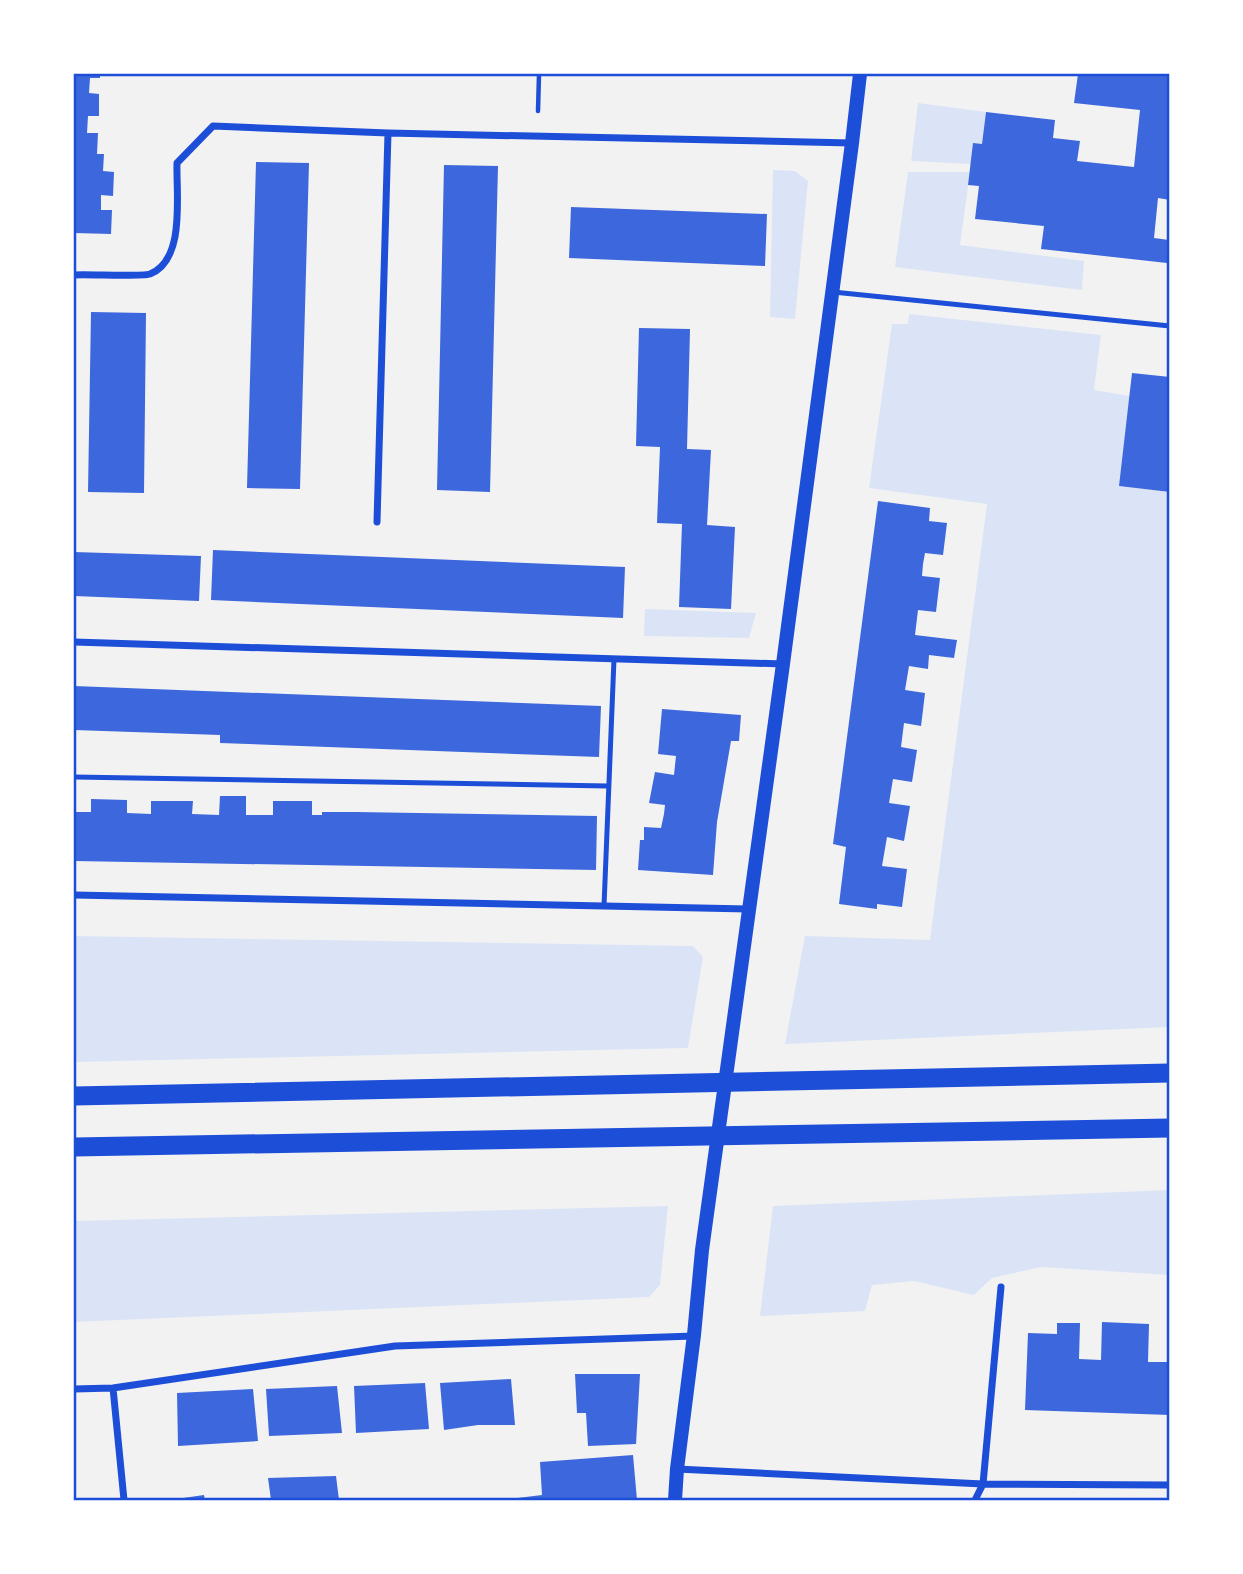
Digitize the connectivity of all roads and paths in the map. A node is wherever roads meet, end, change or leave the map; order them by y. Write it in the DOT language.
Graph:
graph roads {
  1 [pos="539,74"];
  2 [pos="860,74"];
  3 [pos="388,133"];
  4 [pos="538,136"];
  5 [pos="852,143"];
  6 [pos="74,275"];
  7 [pos="833,292"];
  8 [pos="1170,326"];
  9 [pos="377,522"];
  10 [pos="74,642"];
  11 [pos="614,659"];
  12 [pos="783,664"];
  13 [pos="74,777"];
  14 [pos="608,786"];
  15 [pos="74,895"];
  16 [pos="604,906"];
  17 [pos="748,909"];
  18 [pos="1170,1073"];
  19 [pos="74,1096"];
  20 [pos="1170,1128"];
  21 [pos="74,1147"];
  22 [pos="1001,1287"];
  23 [pos="694,1335"];
  24 [pos="113,1388"];
  25 [pos="74,1389"];
  26 [pos="677,1469"];
  27 [pos="983,1484"];
  28 [pos="1170,1485"];
  29 [pos="124,1500"];
  30 [pos="675,1500"];
  31 [pos="975,1500"];
  1 -- 4 [label="path"];
  2 -- 5 [label="main road"];
  3 -- 4 [label="street"];
  3 -- 6 [label="street"];
  3 -- 9 [label="street"];
  4 -- 5 [label="street"];
  5 -- 7 [label="main road"];
  7 -- 8 [label="lane"];
  7 -- 12 [label="main road"];
  10 -- 11 [label="street"];
  11 -- 12 [label="street"];
  11 -- 14 [label="lane"];
  12 -- 17 [label="main road"];
  13 -- 14 [label="lane"];
  14 -- 16 [label="lane"];
  15 -- 16 [label="street"];
  16 -- 17 [label="street"];
  17 -- 23 [label="main road"];
  18 -- 19 [label="highway"];
  20 -- 21 [label="highway"];
  22 -- 27 [label="street"];
  23 -- 24 [label="street"];
  23 -- 26 [label="main road"];
  24 -- 25 [label="street"];
  24 -- 29 [label="street"];
  26 -- 27 [label="street"];
  26 -- 30 [label="main road"];
  27 -- 28 [label="street"];
  27 -- 31 [label="street"];
}
